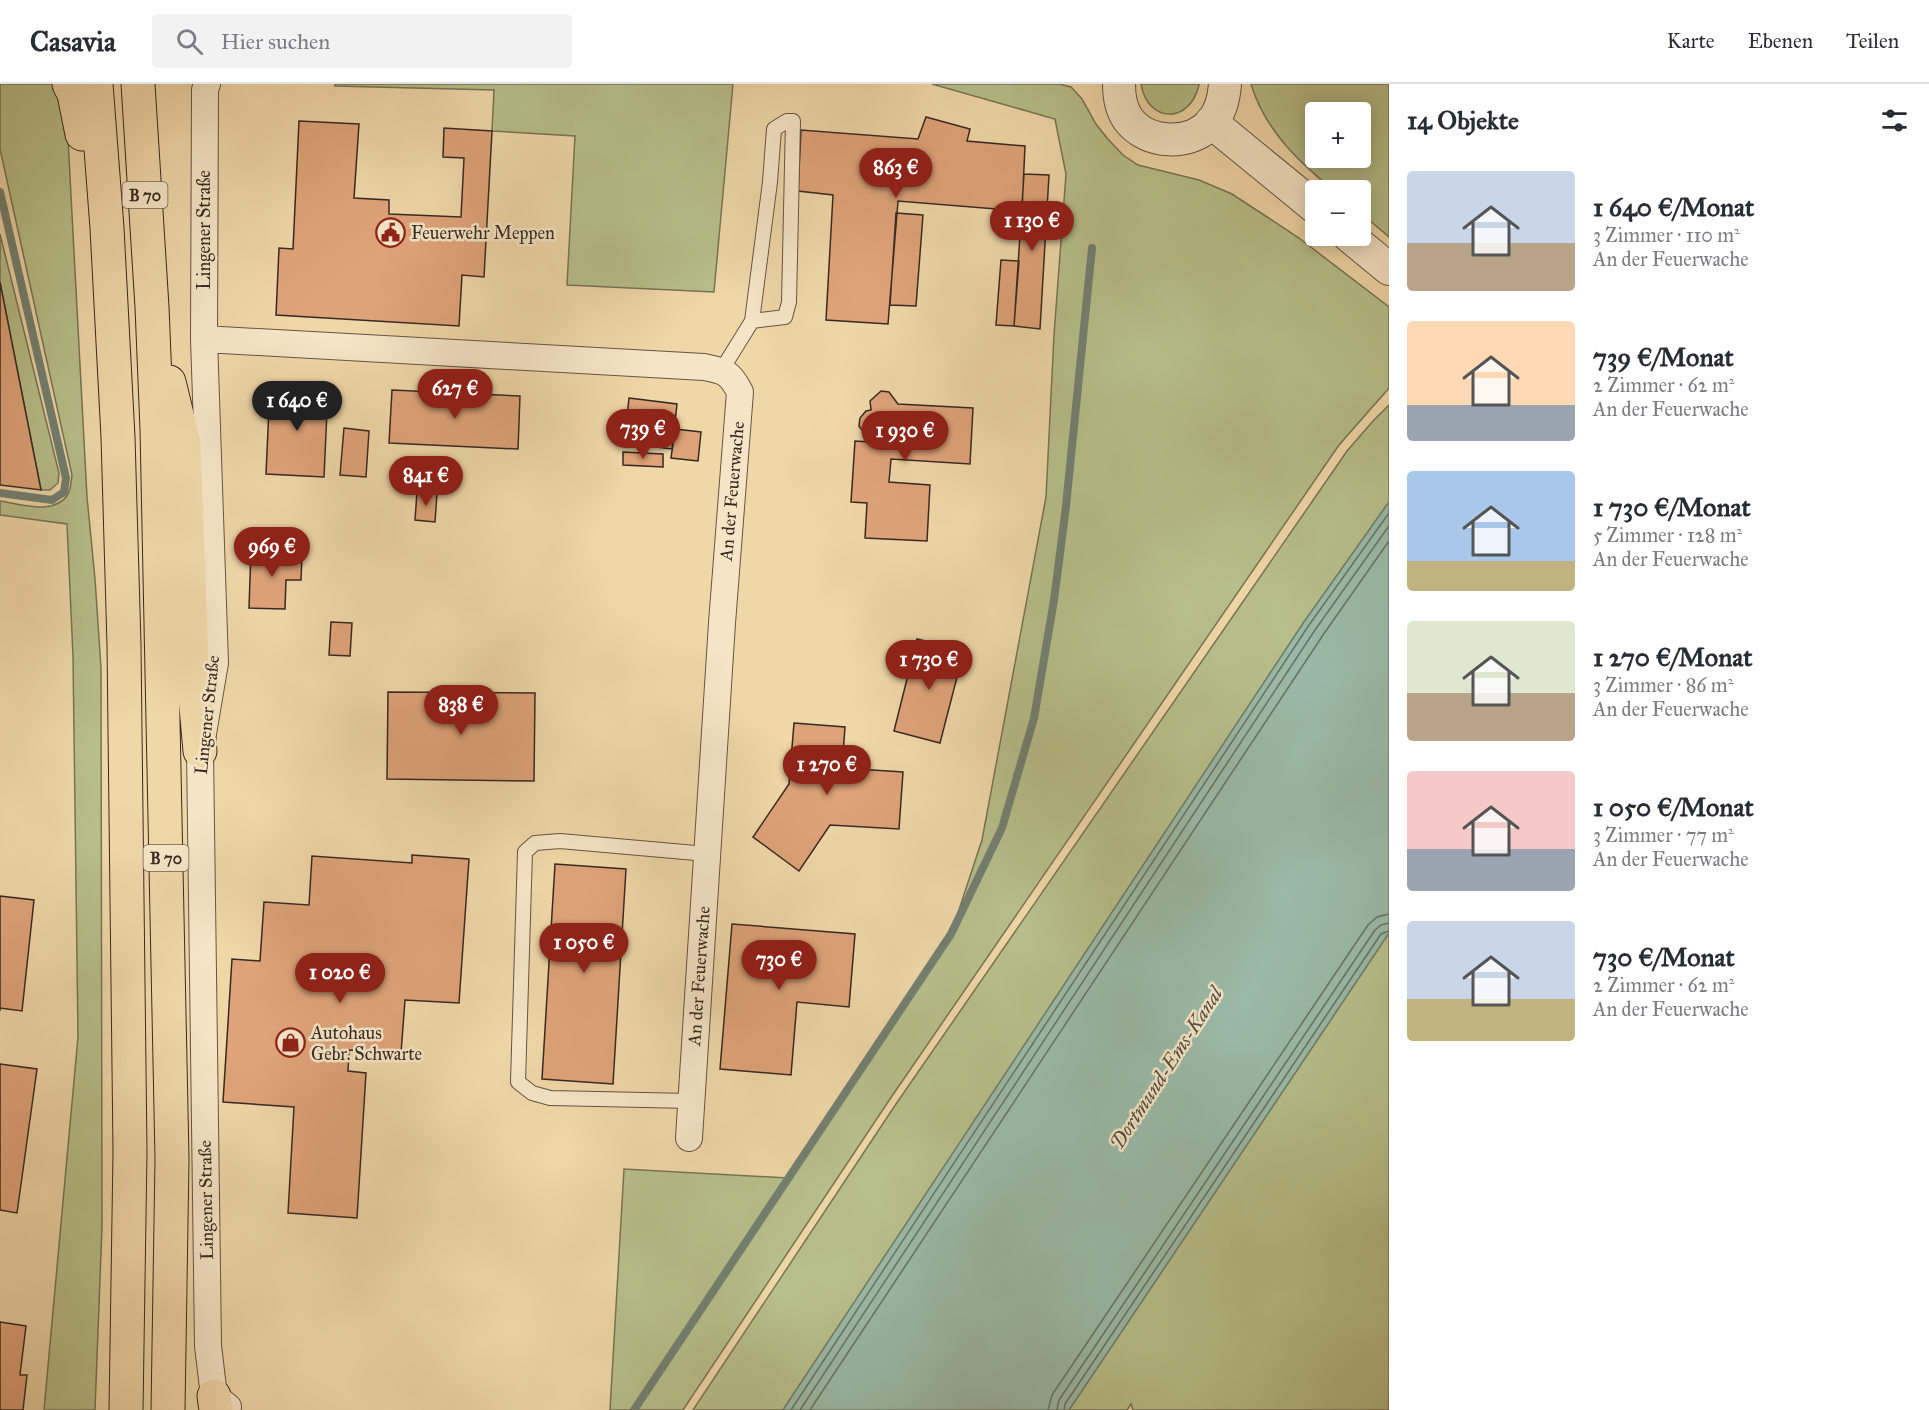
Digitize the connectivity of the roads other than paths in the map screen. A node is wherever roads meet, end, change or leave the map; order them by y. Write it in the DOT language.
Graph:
graph roads {
  1 [pos="69,84"];
  2 [pos="96,84"];
  3 [pos="138,84"];
  4 [pos="207,84"];
  5 [pos="1119,84"];
  6 [pos="1225,84"];
  7 [pos="1211,122"];
  8 [pos="1305,199"];
  9 [pos="106,228"];
  10 [pos="1360,246"];
  11 [pos="1389,269"];
  12 [pos="152,307"];
  13 [pos="752,321"];
  14 [pos="204,339"];
  15 [pos="721,370"];
  16 [pos="200,752"];
  17 [pos="707,854"];
  18 [pos="691,1101"];
  19 [pos="689,1138"];
  20 [pos="221,1405"];
  21 [pos="126,1410"];
  22 [pos="168,1410"];
  1 -- 9 [label="highway"];
  2 -- 9 [label="highway, B 70"];
  3 -- 12 [label="highway, B 70"];
  4 -- 14 [label="street, Lingener Straße"];
  5 -- 7 [label="street"];
  6 -- 7 [label="street"];
  7 -- 8 [label="street"];
  9 -- 21 [label="highway, B 70"];
  10 -- 11 [label="street"];
  12 -- 16 [label="highway"];
  12 -- 22 [label="highway, B 70"];
  13 -- 13 [label="lane"];
  13 -- 15 [label="lane"];
  14 -- 15 [label="street"];
  14 -- 16 [label="street, Lingener Straße"];
  15 -- 17 [label="street, An der Feuerwache"];
  16 -- 20 [label="street, Lingener Straße"];
  17 -- 18 [label="street, An der Feuerwache"];
  17 -- 18 [label="lane"];
  18 -- 19 [label="street, An der Feuerwache"];
}
